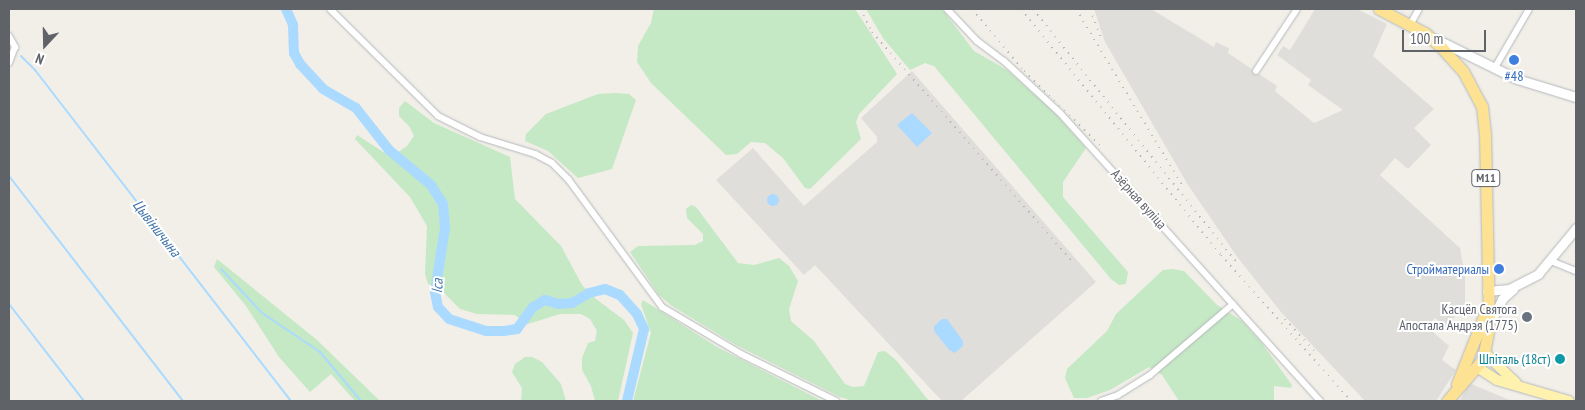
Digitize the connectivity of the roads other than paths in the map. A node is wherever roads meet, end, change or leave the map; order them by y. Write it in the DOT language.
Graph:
graph roads {
  1 [pos="330,9"];
  2 [pos="947,9"];
  3 [pos="1297,9"];
  4 [pos="1379,9"];
  5 [pos="1419,9"];
  6 [pos="1529,9"];
  7 [pos="1410,25"];
  8 [pos="1425,33"];
  9 [pos="9,36"];
  10 [pos="1470,57"];
  11 [pos="9,64"];
  12 [pos="1494,69"];
  13 [pos="1256,71"];
  14 [pos="1463,71"];
  15 [pos="1576,97"];
  16 [pos="1576,228"];
  17 [pos="1551,261"];
  18 [pos="1576,271"];
  19 [pos="1518,286"];
  20 [pos="1488,291"];
  21 [pos="1233,304"];
  22 [pos="1487,307"];
  23 [pos="1489,327"];
  24 [pos="1485,353"];
  25 [pos="1468,354"];
  26 [pos="1477,366"];
  27 [pos="1465,378"];
  28 [pos="1497,380"];
  29 [pos="1522,388"];
  30 [pos="1455,390"];
  31 [pos="836,401"];
  32 [pos="1102,401"];
  33 [pos="1320,401"];
  34 [pos="1447,401"];
  35 [pos="1569,401"];
  1 -- 31 [label="street"];
  2 -- 21 [label="street, Азёрная вуліца"];
  3 -- 13 [label="street"];
  4 -- 7 [label="highway, М11"];
  5 -- 7 [label="street"];
  6 -- 12 [label="street"];
  7 -- 8 [label="highway, М11"];
  8 -- 10 [label="main road"];
  8 -- 14 [label="highway, М11"];
  9 -- 11 [label="street"];
  10 -- 12 [label="main road"];
  10 -- 14 [label="main road"];
  12 -- 15 [label="main road"];
  14 -- 20 [label="highway, М11"];
  16 -- 17 [label="main road"];
  17 -- 18 [label="street"];
  17 -- 19 [label="main road"];
  19 -- 20 [label="main road"];
  19 -- 23 [label="main road"];
  20 -- 22 [label="highway, М11"];
  21 -- 32 [label="street"];
  21 -- 33 [label="street, Азёрная вуліца"];
  22 -- 23 [label="highway, М11"];
  22 -- 25 [label="highway, М11"];
  23 -- 24 [label="highway, М11"];
  24 -- 25 [label="highway"];
  24 -- 26 [label="highway, М11"];
  24 -- 29 [label="main road"];
  25 -- 26 [label="highway"];
  25 -- 30 [label="highway, М11"];
  26 -- 27 [label="highway, М11"];
  26 -- 28 [label="main road"];
  27 -- 28 [label="main road"];
  27 -- 30 [label="highway, М11"];
  28 -- 29 [label="main road"];
  29 -- 35 [label="main road"];
  30 -- 34 [label="highway, М11"];
}
